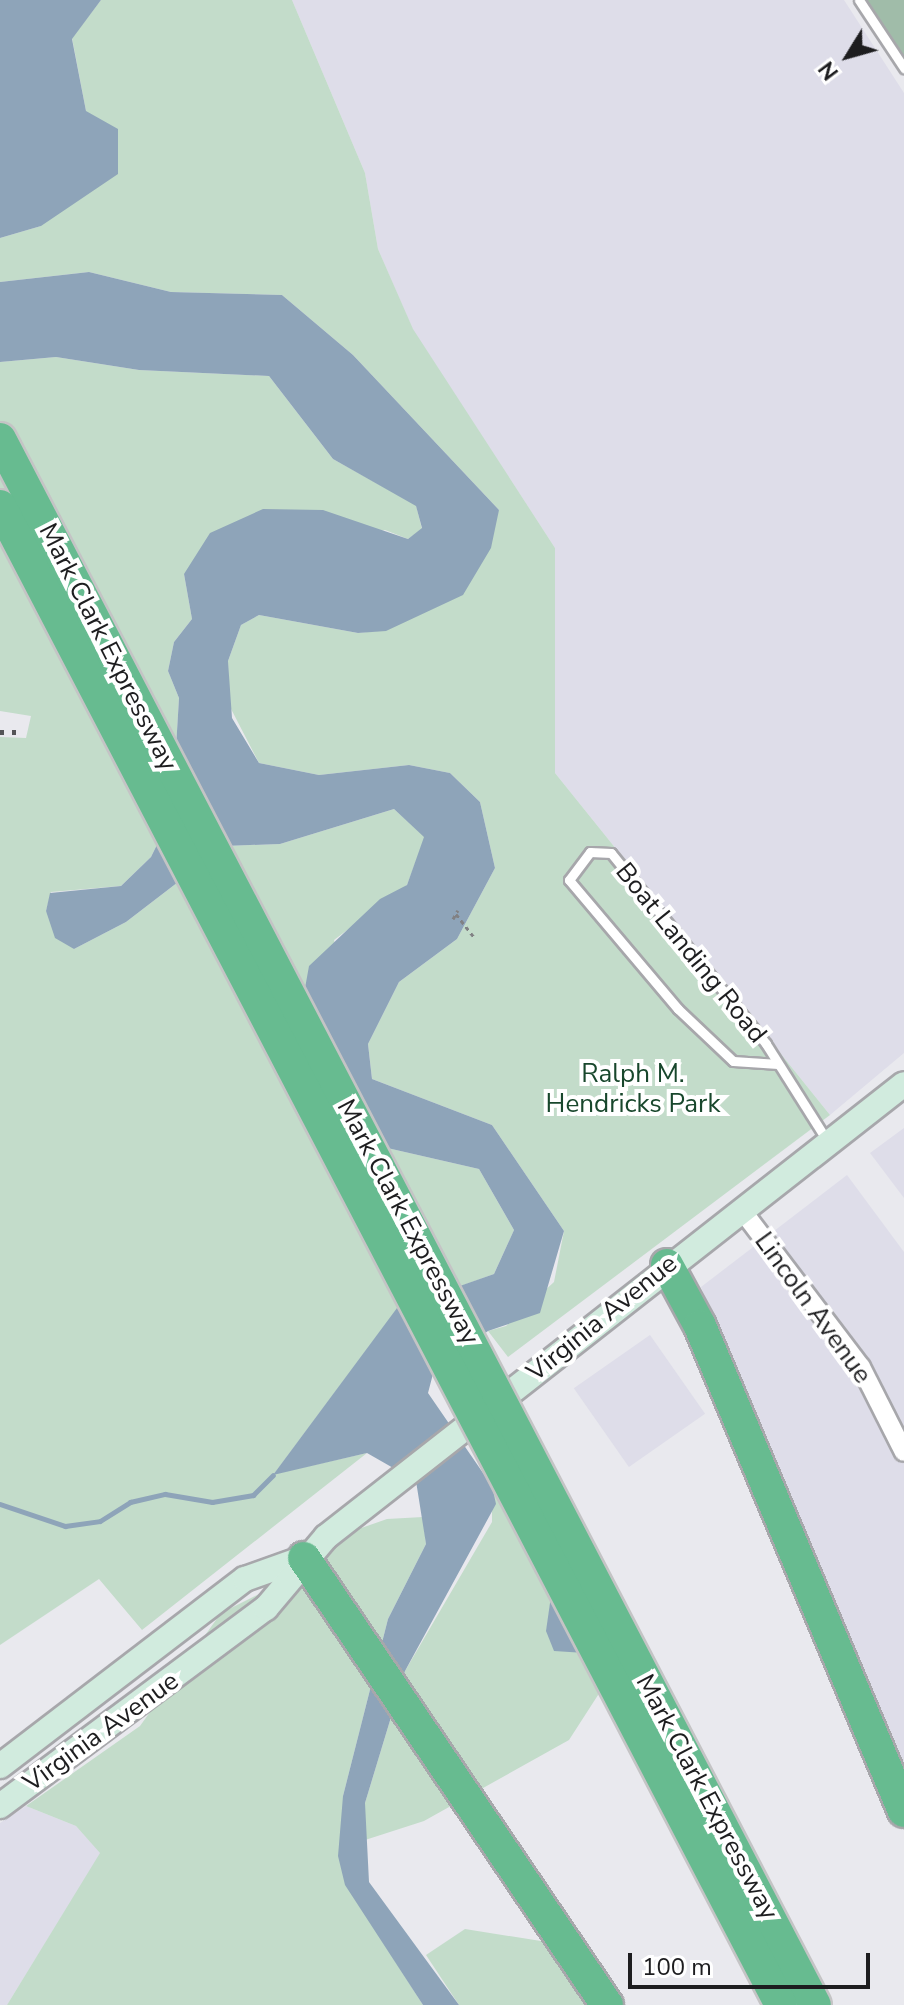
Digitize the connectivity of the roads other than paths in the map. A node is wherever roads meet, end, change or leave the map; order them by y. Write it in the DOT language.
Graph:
graph roads {
  1 [pos="859,0"];
  2 [pos="904,68"];
  3 [pos="0,439"];
  4 [pos="0,506"];
  5 [pos="778,1064"];
  6 [pos="904,1084"];
  7 [pos="828,1142"];
  8 [pos="741,1209"];
  9 [pos="667,1265"];
  10 [pos="904,1452"];
  11 [pos="315,1547"];
  12 [pos="79,1706"];
  13 [pos="101,1734"];
  14 [pos="0,1766"];
  15 [pos="0,1806"];
  16 [pos="904,1811"];
  17 [pos="607,2005"];
  18 [pos="781,2005"];
  19 [pos="815,2005"];
  1 -- 2 [label="lane"];
  3 -- 19 [label="highway, Mark Clark Expressway, bridge"];
  4 -- 18 [label="highway, Mark Clark Expressway, bridge"];
  5 -- 5 [label="lane, Boat Landing Road"];
  5 -- 7 [label="lane, Boat Landing Road"];
  6 -- 7 [label="main road, Virginia Avenue"];
  7 -- 8 [label="main road, Virginia Avenue"];
  8 -- 9 [label="main road, Virginia Avenue"];
  8 -- 10 [label="street, Lincoln Avenue"];
  9 -- 11 [label="main road, Virginia Avenue, bridge"];
  9 -- 16 [label="highway"];
  11 -- 12 [label="main road, Virginia Avenue"];
  11 -- 13 [label="main road, Virginia Avenue"];
  11 -- 17 [label="highway"];
  12 -- 13 [label="main road"];
  12 -- 14 [label="main road, Virginia Avenue"];
  13 -- 15 [label="main road, Virginia Avenue"];
}
